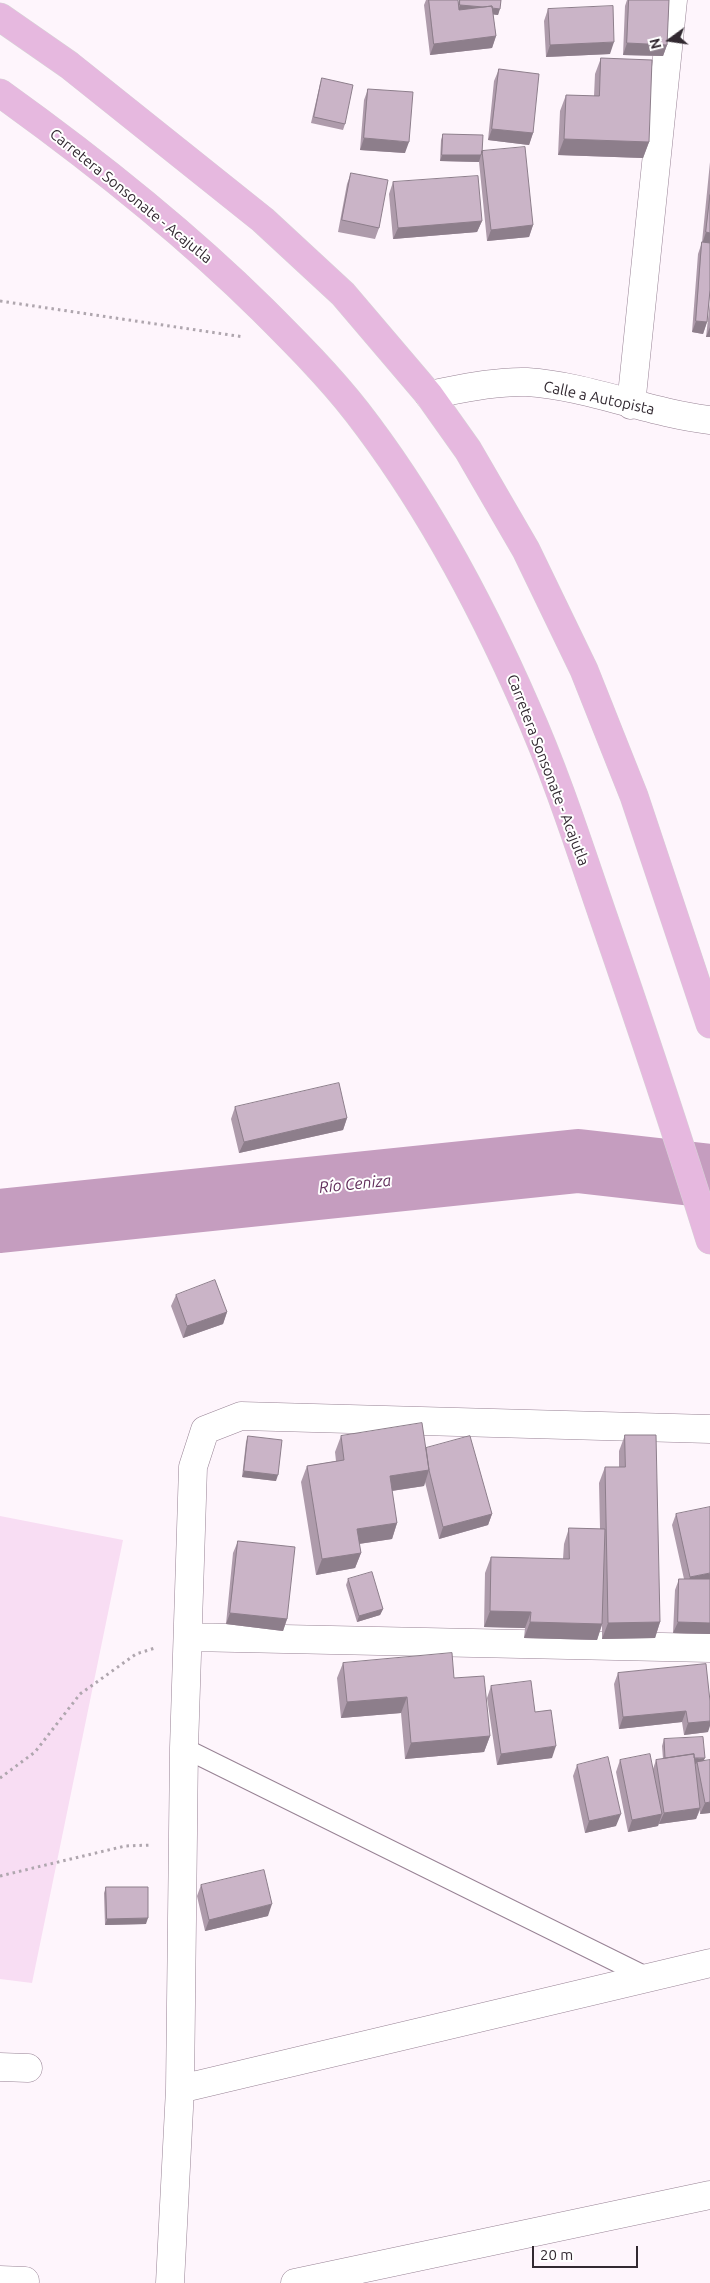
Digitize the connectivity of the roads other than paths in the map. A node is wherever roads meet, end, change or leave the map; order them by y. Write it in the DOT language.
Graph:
graph roads {
  1 [pos="673,0"];
  2 [pos="0,17"];
  3 [pos="0,94"];
  4 [pos="429,395"];
  5 [pos="631,405"];
  6 [pos="710,420"];
  7 [pos="710,1024"];
  8 [pos="710,1240"];
  9 [pos="710,1429"];
  10 [pos="189,1638"];
  11 [pos="710,1648"];
  12 [pos="184,1748"];
  13 [pos="710,1963"];
  14 [pos="649,1978"];
  15 [pos="0,2067"];
  16 [pos="28,2068"];
  17 [pos="180,2089"];
  18 [pos="710,2195"];
  19 [pos="170,2283"];
  20 [pos="295,2283"];
  1 -- 5 [label="street"];
  2 -- 4 [label="highway"];
  3 -- 8 [label="highway, Carretera Sonsonate - Acajutla"];
  4 -- 5 [label="street, Calle a Autopista"];
  4 -- 7 [label="highway"];
  5 -- 6 [label="street, Calle a Autopista"];
  9 -- 10 [label="street"];
  10 -- 11 [label="street"];
  10 -- 12 [label="street"];
  12 -- 14 [label="lane"];
  12 -- 17 [label="street"];
  13 -- 14 [label="street"];
  14 -- 17 [label="street"];
  15 -- 16 [label="street"];
  17 -- 19 [label="street"];
  18 -- 20 [label="street"];
}
